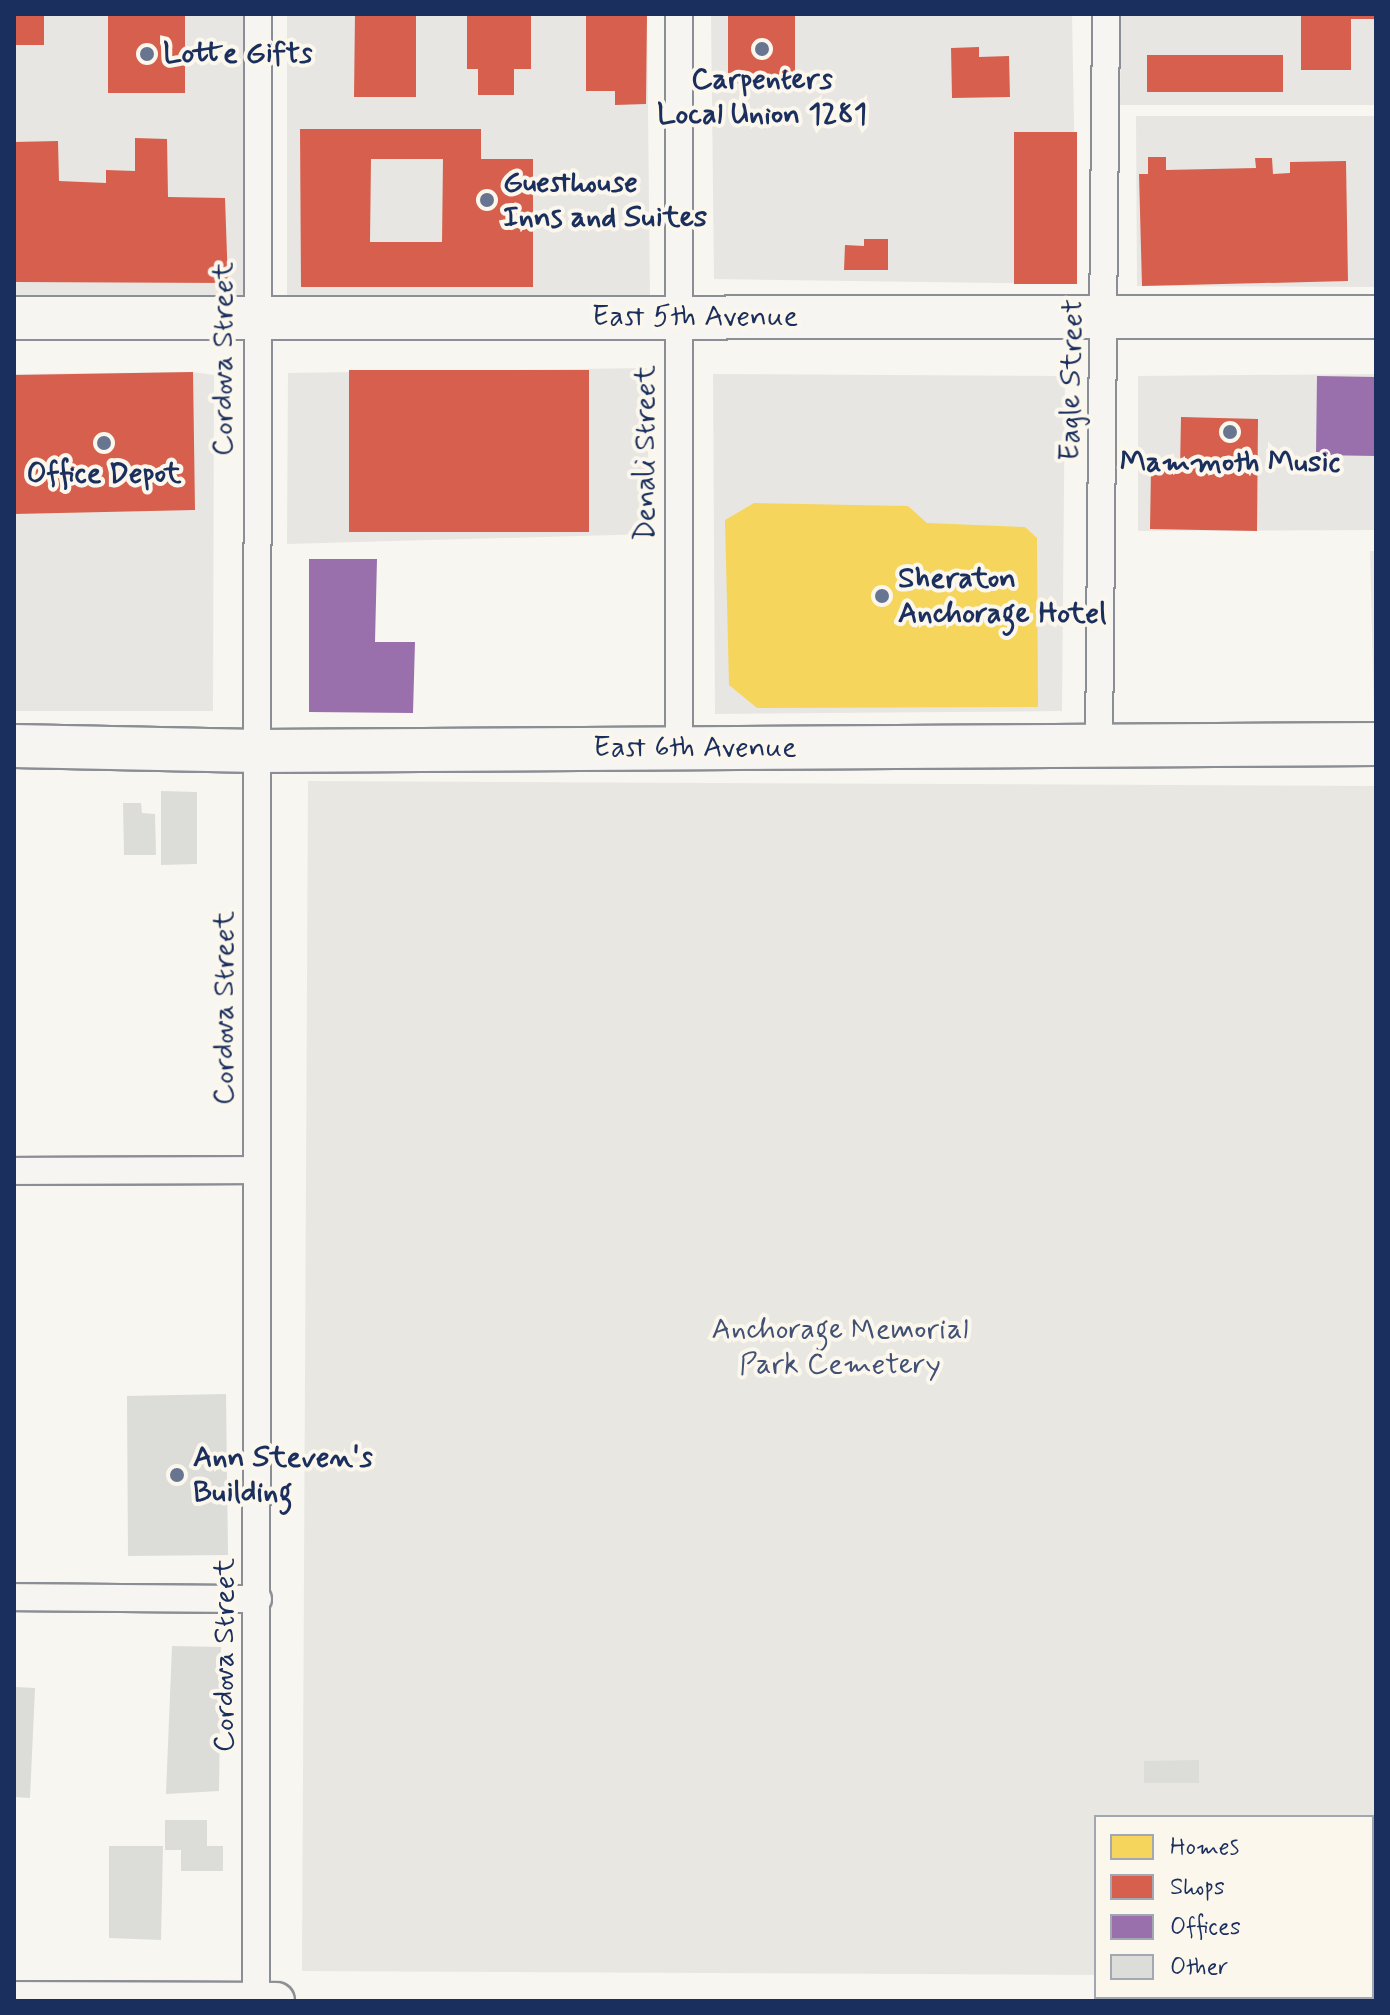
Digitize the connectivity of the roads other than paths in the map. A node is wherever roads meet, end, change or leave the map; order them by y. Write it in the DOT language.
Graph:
graph roads {
  1 [pos="258,14"];
  2 [pos="679,14"];
  3 [pos="1106,14"];
  4 [pos="255,317"];
  5 [pos="677,317"];
  6 [pos="1105,317"];
  7 [pos="1376,317"];
  8 [pos="14,318"];
  9 [pos="1376,744"];
  10 [pos="14,746"];
  11 [pos="1099,746"];
  12 [pos="679,748"];
  13 [pos="257,751"];
  14 [pos="257,1170"];
  15 [pos="14,1171"];
  16 [pos="14,1597"];
  17 [pos="258,1599"];
  18 [pos="14,2000"];
  19 [pos="256,2001"];
  20 [pos="276,2001"];
  1 -- 4 [label="street, Cordova Street"];
  2 -- 5 [label="street, Denali Street"];
  3 -- 6 [label="street, Eagle Street"];
  4 -- 5 [label="main road, East 5th Avenue"];
  4 -- 8 [label="main road, East 5th Avenue"];
  4 -- 13 [label="street, Cordova Street"];
  5 -- 6 [label="main road, East 5th Avenue"];
  5 -- 12 [label="street, Denali Street"];
  6 -- 7 [label="main road, East 5th Avenue"];
  6 -- 11 [label="street, Eagle Street"];
  9 -- 11 [label="main road, East 6th Avenue"];
  10 -- 13 [label="main road, East 6th Avenue"];
  11 -- 12 [label="main road, East 6th Avenue"];
  12 -- 13 [label="main road, East 6th Avenue"];
  13 -- 14 [label="street, Cordova Street"];
  14 -- 15 [label="street"];
  14 -- 17 [label="street, Cordova Street"];
  16 -- 17 [label="street"];
  17 -- 19 [label="street, Cordova Street"];
  18 -- 19 [label="street"];
  19 -- 20 [label="street"];
}
